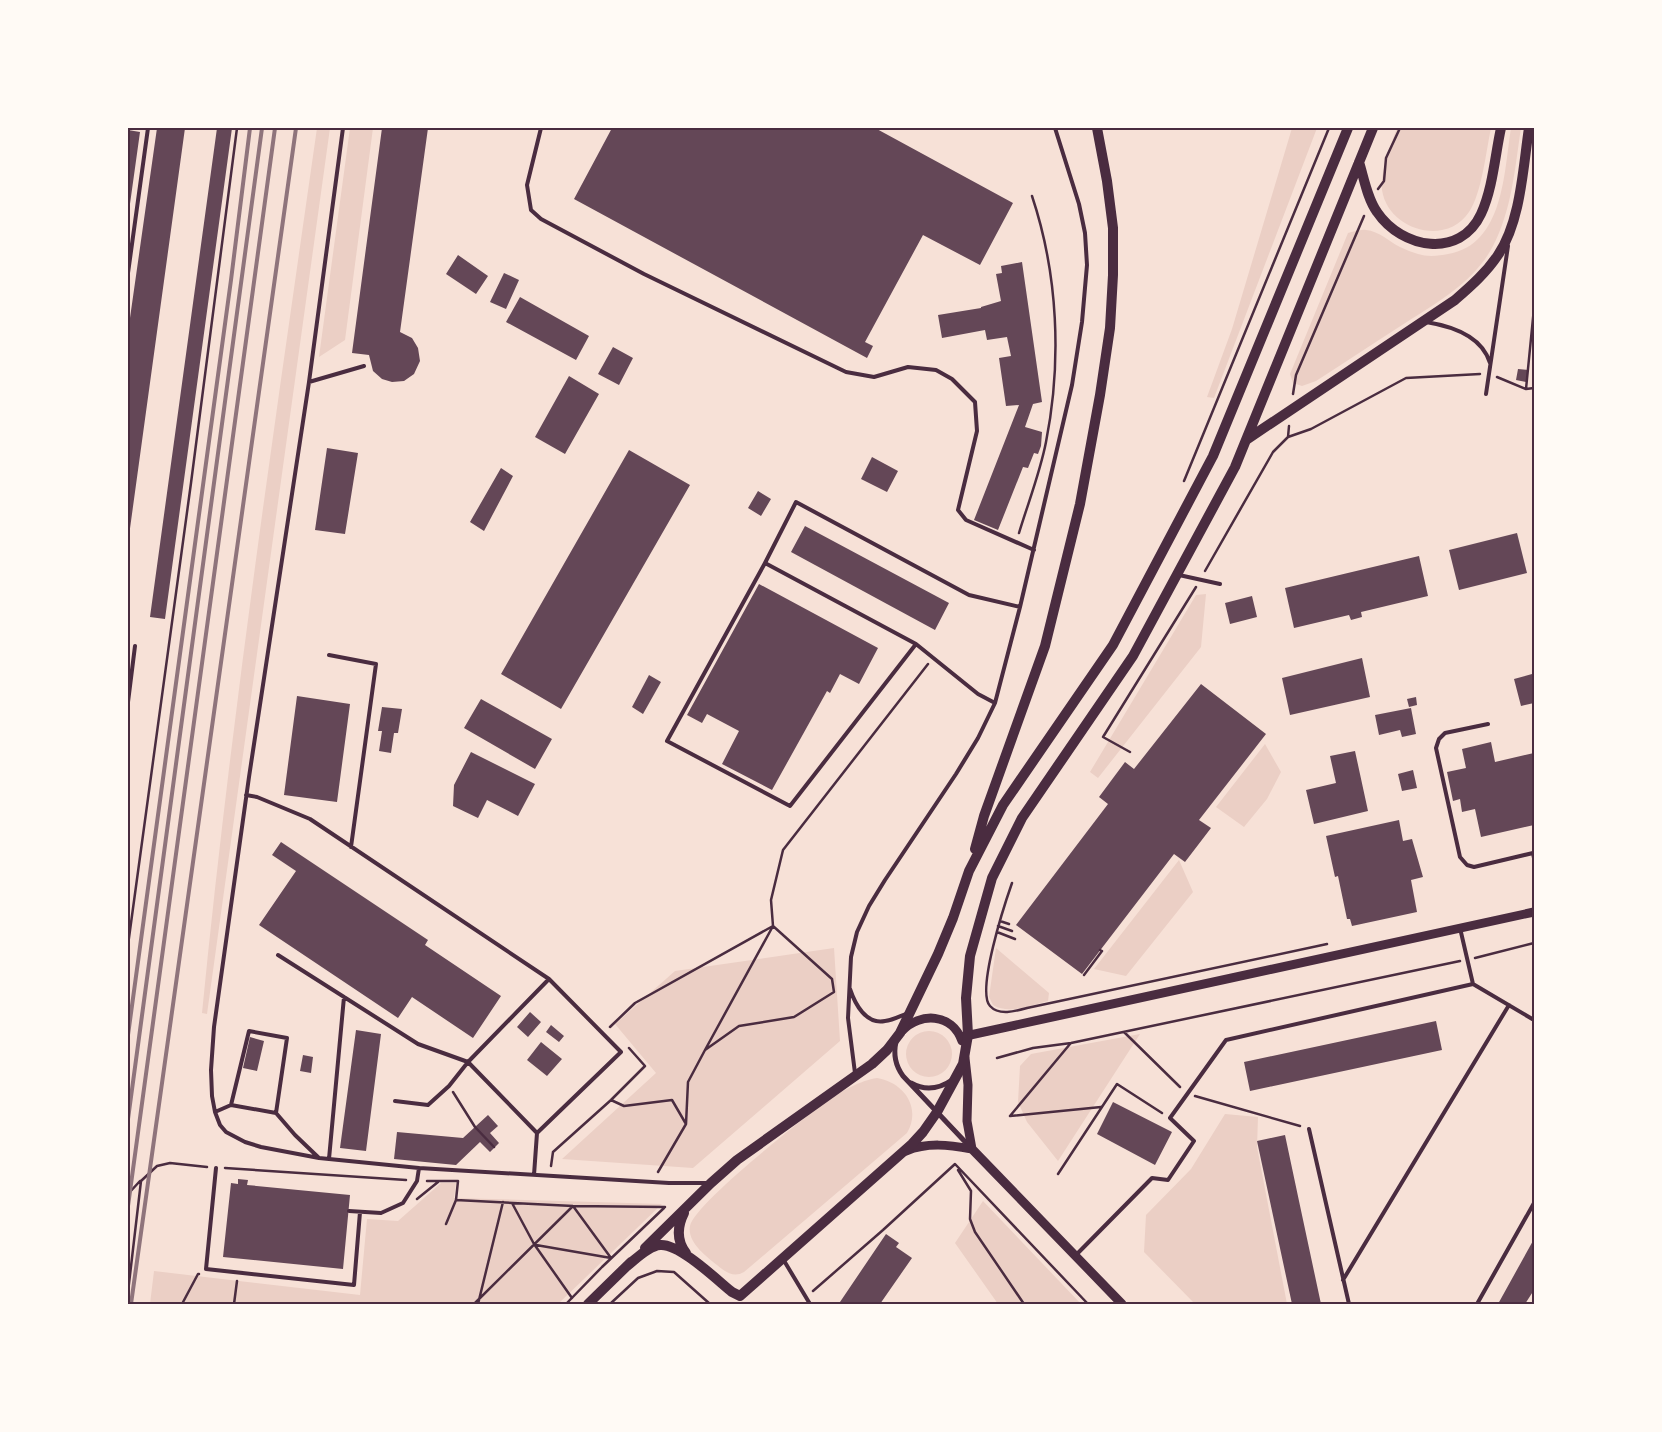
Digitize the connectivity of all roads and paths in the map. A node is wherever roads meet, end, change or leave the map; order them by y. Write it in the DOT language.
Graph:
graph roads {
  1 [pos="148,128"];
  2 [pos="238,128"];
  3 [pos="343,128"];
  4 [pos="542,128"];
  5 [pos="1055,128"];
  6 [pos="1097,128"];
  7 [pos="1329,128"];
  8 [pos="1348,128"];
  9 [pos="1374,128"];
  10 [pos="1400,128"];
  11 [pos="1501,128"];
  12 [pos="1528,128"];
  13 [pos="1360,162"];
  14 [pos="1032,196"];
  15 [pos="1371,200"];
  16 [pos="1510,231"];
  17 [pos="128,273"];
  18 [pos="1534,308"];
  19 [pos="1423,321"];
  20 [pos="364,366"];
  21 [pos="1490,366"];
  22 [pos="1489,374"];
  23 [pos="309,382"];
  24 [pos="1534,388"];
  25 [pos="1526,389"];
  26 [pos="1486,394"];
  27 [pos="1291,410"];
  28 [pos="1288,437"];
  29 [pos="1245,440"];
  30 [pos="1182,486"];
  31 [pos="1016,542"];
  32 [pos="1034,550"];
  33 [pos="765,563"];
  34 [pos="1177,574"];
  35 [pos="1200,580"];
  36 [pos="1220,584"];
  37 [pos="1020,607"];
  38 [pos="916,644"];
  39 [pos="135,646"];
  40 [pos="329,655"];
  41 [pos="933,657"];
  42 [pos="128,702"];
  43 [pos="995,703"];
  44 [pos="1488,724"];
  45 [pos="1130,752"];
  46 [pos="246,795"];
  47 [pos="351,847"];
  48 [pos="1534,858"];
  49 [pos="969,871"];
  50 [pos="1012,883"];
  51 [pos="1534,912"];
  52 [pos="1000,921"];
  53 [pos="1009,924"];
  54 [pos="773,926"];
  55 [pos="998,926"];
  56 [pos="1460,928"];
  57 [pos="1012,931"];
  58 [pos="997,932"];
  59 [pos="1016,939"];
  60 [pos="1534,943"];
  61 [pos="1327,944"];
  62 [pos="128,945"];
  63 [pos="1100,950"];
  64 [pos="278,955"];
  65 [pos="1468,960"];
  66 [pos="1084,975"];
  67 [pos="549,979"];
  68 [pos="1473,984"];
  69 [pos="850,987"];
  70 [pos="344,997"];
  71 [pos="1509,1005"];
  72 [pos="910,1012"];
  73 [pos="1534,1020"];
  74 [pos="606,1023"];
  75 [pos="610,1027"];
  76 [pos="1124,1032"];
  77 [pos="616,1033"];
  78 [pos="900,1033"];
  79 [pos="964,1036"];
  80 [pos="1071,1044"];
  81 [pos="628,1046"];
  82 [pos="705,1050"];
  83 [pos="964,1054"];
  84 [pos="996,1058"];
  85 [pos="468,1062"];
  86 [pos="958,1073"];
  87 [pos="855,1076"];
  88 [pos="903,1076"];
  89 [pos="449,1086"];
  90 [pos="1187,1094"];
  91 [pos="611,1100"];
  92 [pos="395,1101"];
  93 [pos="231,1105"];
  94 [pos="1102,1107"];
  95 [pos="215,1112"];
  96 [pos="937,1112"];
  97 [pos="276,1113"];
  98 [pos="1170,1118"];
  99 [pos="686,1124"];
  100 [pos="1309,1129"];
  101 [pos="537,1132"];
  102 [pos="494,1147"];
  103 [pos="972,1149"];
  104 [pos="901,1154"];
  105 [pos="319,1158"];
  106 [pos="329,1159"];
  107 [pos="955,1164"];
  108 [pos="551,1166"];
  109 [pos="216,1168"];
  110 [pos="419,1168"];
  111 [pos="658,1172"];
  112 [pos="1058,1174"];
  113 [pos="534,1175"];
  114 [pos="141,1181"];
  115 [pos="417,1181"];
  116 [pos="439,1181"];
  117 [pos="711,1183"];
  118 [pos="128,1194"];
  119 [pos="456,1200"];
  120 [pos="502,1202"];
  121 [pos="512,1203"];
  122 [pos="1534,1203"];
  123 [pos="412,1204"];
  124 [pos="689,1205"];
  125 [pos="573,1206"];
  126 [pos="349,1211"];
  127 [pos="360,1212"];
  128 [pos="446,1224"];
  129 [pos="534,1244"];
  130 [pos="1075,1256"];
  131 [pos="611,1258"];
  132 [pos="690,1258"];
  133 [pos="783,1258"];
  134 [pos="627,1266"];
  135 [pos="208,1275"];
  136 [pos="238,1278"];
  137 [pos="1343,1280"];
  138 [pos="128,1292"];
  139 [pos="572,1298"];
  140 [pos="806,1298"];
  141 [pos="479,1299"];
  142 [pos="182,1304"];
  143 [pos="234,1304"];
  144 [pos="474,1304"];
  145 [pos="478,1304"];
  146 [pos="566,1304"];
  147 [pos="588,1304"];
  148 [pos="610,1304"];
  149 [pos="710,1304"];
  150 [pos="810,1304"];
  151 [pos="1024,1304"];
  152 [pos="1088,1304"];
  153 [pos="1122,1304"];
  154 [pos="1349,1304"];
  155 [pos="1477,1304"];
  1 -- 17 [label="lane"];
  2 -- 62 [label="path"];
  3 -- 23 [label="lane"];
  4 -- 31 [label="lane"];
  5 -- 32 [label="lane"];
  6 -- 49 [label="main road"];
  7 -- 30 [label="path"];
  8 -- 49 [label="main road"];
  9 -- 13 [label="main road"];
  10 -- 15 [label="path"];
  11 -- 15 [label="main road"];
  12 -- 16 [label="main road"];
  13 -- 15 [label="main road"];
  13 -- 29 [label="main road"];
  14 -- 31 [label="path"];
  15 -- 27 [label="path"];
  16 -- 19 [label="main road"];
  16 -- 21 [label="lane"];
  18 -- 25 [label="path"];
  19 -- 21 [label="lane"];
  19 -- 27 [label="main road"];
  20 -- 23 [label="lane"];
  21 -- 22 [label="lane"];
  22 -- 25 [label="path"];
  22 -- 26 [label="lane"];
  22 -- 28 [label="path"];
  23 -- 46 [label="lane"];
  24 -- 25 [label="path"];
  27 -- 28 [label="path"];
  27 -- 29 [label="main road"];
  28 -- 35 [label="path"];
  29 -- 34 [label="main road"];
  31 -- 32 [label="lane"];
  32 -- 37 [label="lane"];
  33 -- 37 [label="lane"];
  33 -- 38 [label="lane"];
  33 -- 38 [label="lane"];
  34 -- 35 [label="lane"];
  34 -- 79 [label="main road"];
  35 -- 36 [label="lane"];
  35 -- 45 [label="path"];
  37 -- 43 [label="lane"];
  38 -- 41 [label="lane"];
  39 -- 42 [label="lane"];
  40 -- 47 [label="lane"];
  41 -- 43 [label="lane"];
  41 -- 54 [label="path"];
  43 -- 69 [label="lane"];
  44 -- 48 [label="lane"];
  46 -- 47 [label="lane"];
  46 -- 95 [label="lane"];
  47 -- 67 [label="lane"];
  49 -- 72 [label="main road"];
  50 -- 52 [label="path"];
  51 -- 56 [label="street"];
  52 -- 53 [label="path"];
  52 -- 55 [label="path"];
  54 -- 75 [label="path"];
  54 -- 82 [label="path"];
  54 -- 82 [label="path"];
  55 -- 57 [label="path"];
  55 -- 58 [label="path"];
  56 -- 65 [label="lane"];
  56 -- 79 [label="street"];
  58 -- 59 [label="path"];
  58 -- 61 [label="path"];
  60 -- 65 [label="path"];
  63 -- 66 [label="path"];
  64 -- 70 [label="lane"];
  65 -- 68 [label="lane"];
  65 -- 76 [label="path"];
  67 -- 85 [label="lane"];
  67 -- 101 [label="lane"];
  68 -- 71 [label="lane"];
  68 -- 90 [label="lane"];
  69 -- 72 [label="lane"];
  69 -- 87 [label="lane"];
  70 -- 85 [label="lane"];
  70 -- 106 [label="lane"];
  71 -- 73 [label="lane"];
  71 -- 137 [label="lane"];
  72 -- 78 [label="main road"];
  74 -- 75 [label="path"];
  75 -- 77 [label="path"];
  76 -- 80 [label="path"];
  76 -- 90 [label="path"];
  78 -- 79 [label="street"];
  78 -- 87 [label="main road"];
  78 -- 88 [label="street"];
  79 -- 83 [label="main road"];
  80 -- 84 [label="path"];
  80 -- 94 [label="path"];
  81 -- 91 [label="path"];
  82 -- 99 [label="path"];
  83 -- 86 [label="main road"];
  83 -- 103 [label="street"];
  85 -- 89 [label="lane"];
  85 -- 101 [label="lane"];
  86 -- 88 [label="street"];
  86 -- 96 [label="main road"];
  87 -- 117 [label="main road"];
  88 -- 96 [label="street"];
  89 -- 92 [label="lane"];
  89 -- 102 [label="path"];
  90 -- 98 [label="lane"];
  90 -- 100 [label="path"];
  91 -- 99 [label="path"];
  91 -- 108 [label="path"];
  93 -- 95 [label="lane"];
  93 -- 97 [label="lane"];
  93 -- 97 [label="lane"];
  94 -- 98 [label="path"];
  94 -- 112 [label="path"];
  95 -- 105 [label="lane"];
  96 -- 103 [label="street"];
  96 -- 104 [label="main road"];
  97 -- 105 [label="lane"];
  98 -- 130 [label="lane"];
  99 -- 111 [label="path"];
  100 -- 137 [label="lane"];
  101 -- 113 [label="lane"];
  103 -- 104 [label="street"];
  103 -- 130 [label="street"];
  104 -- 133 [label="main road"];
  105 -- 106 [label="lane"];
  106 -- 110 [label="lane"];
  107 -- 140 [label="path"];
  107 -- 151 [label="path"];
  107 -- 152 [label="path"];
  109 -- 114 [label="path"];
  109 -- 115 [label="path"];
  109 -- 127 [label="lane"];
  110 -- 113 [label="lane"];
  110 -- 115 [label="lane"];
  113 -- 117 [label="lane"];
  114 -- 118 [label="path"];
  114 -- 138 [label="path"];
  115 -- 116 [label="path"];
  115 -- 127 [label="lane"];
  116 -- 119 [label="path"];
  116 -- 123 [label="path"];
  117 -- 124 [label="main road"];
  119 -- 120 [label="path"];
  119 -- 128 [label="path"];
  120 -- 121 [label="path"];
  120 -- 141 [label="path"];
  121 -- 125 [label="path"];
  121 -- 129 [label="path"];
  122 -- 155 [label="lane"];
  124 -- 132 [label="main road"];
  124 -- 134 [label="main road"];
  125 -- 129 [label="path"];
  125 -- 131 [label="path"];
  125 -- 131 [label="path"];
  126 -- 127 [label="lane"];
  129 -- 131 [label="path"];
  129 -- 139 [label="path"];
  129 -- 141 [label="path"];
  130 -- 153 [label="street"];
  131 -- 139 [label="path"];
  132 -- 133 [label="main road"];
  132 -- 134 [label="main road"];
  133 -- 140 [label="lane"];
  134 -- 147 [label="main road"];
  135 -- 142 [label="path"];
  136 -- 143 [label="path"];
  137 -- 154 [label="lane"];
  139 -- 146 [label="path"];
  140 -- 150 [label="lane"];
  141 -- 144 [label="path"];
  141 -- 145 [label="path"];
  148 -- 149 [label="path"];
}
